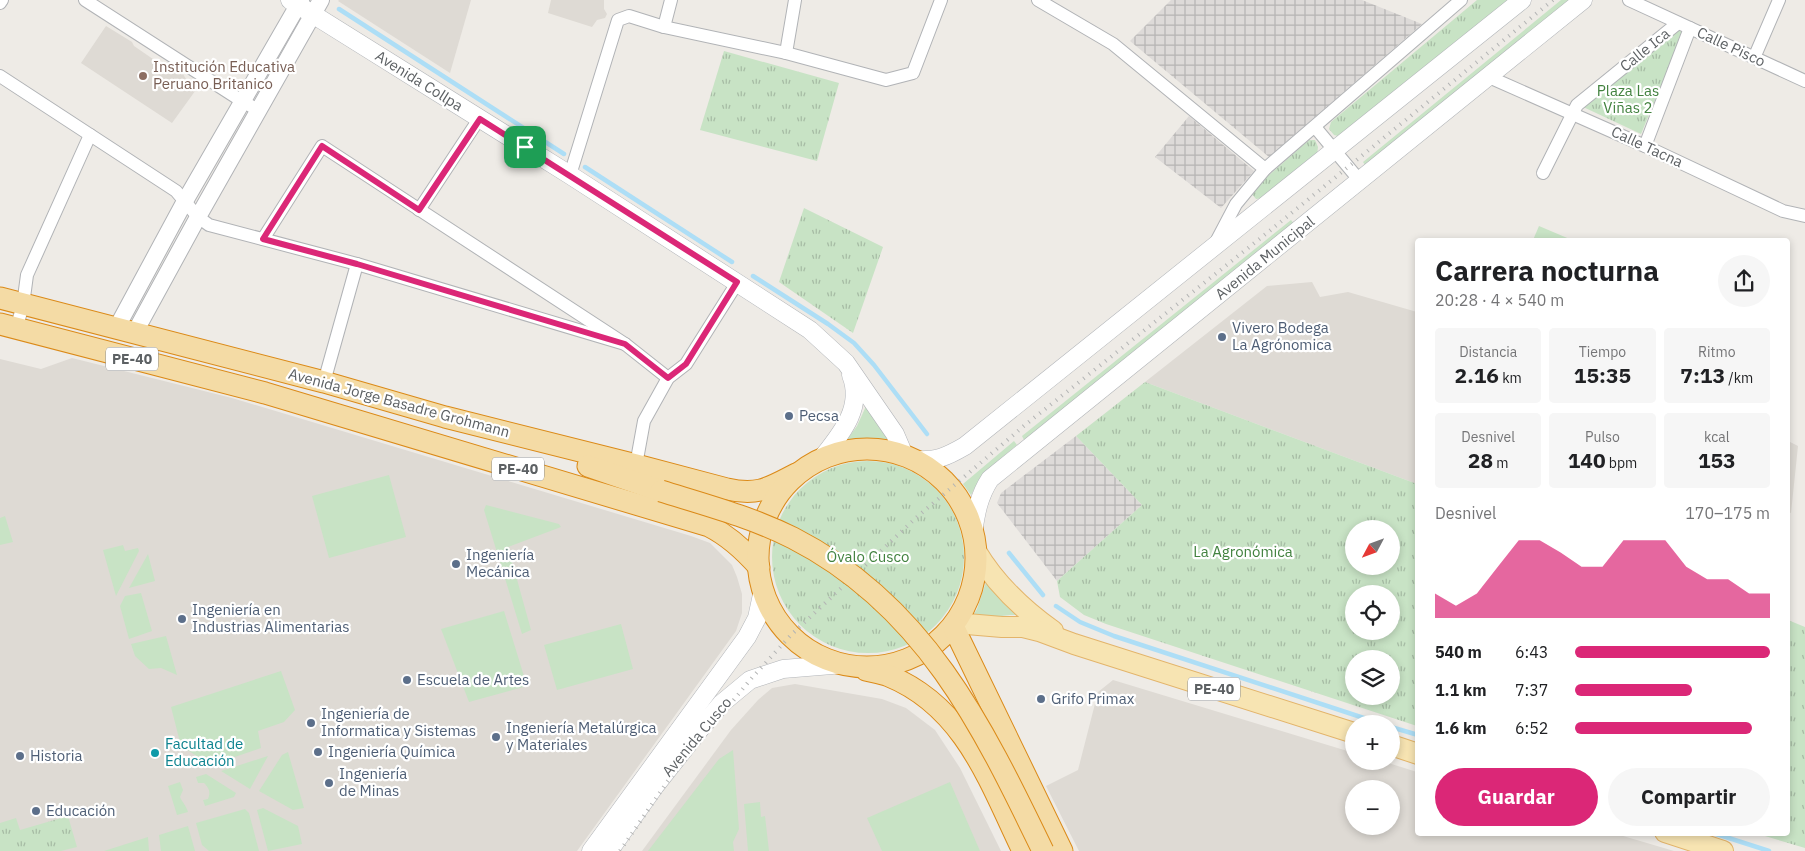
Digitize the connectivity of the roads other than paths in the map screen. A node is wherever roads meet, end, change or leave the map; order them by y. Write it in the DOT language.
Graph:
graph roads {
  1 [pos="85,0"];
  2 [pos="671,0"];
  3 [pos="795,0"];
  4 [pos="941,0"];
  5 [pos="1038,0"];
  6 [pos="1461,0"];
  7 [pos="1522,0"];
  8 [pos="1583,0"];
  9 [pos="1629,0"];
  10 [pos="1779,0"];
  11 [pos="304,4"];
  12 [pos="1678,23"];
  13 [pos="664,26"];
  14 [pos="1690,28"];
  15 [pos="786,54"];
  16 [pos="1754,58"];
  17 [pos="0,76"];
  18 [pos="1489,77"];
  19 [pos="1805,81"];
  20 [pos="242,101"];
  21 [pos="258,110"];
  22 [pos="1571,113"];
  23 [pos="480,119"];
  24 [pos="1315,127"];
  25 [pos="90,135"];
  26 [pos="1645,146"];
  27 [pos="1334,150"];
  28 [pos="1265,169"];
  29 [pos="1542,173"];
  30 [pos="570,175"];
  31 [pos="1360,181"];
  32 [pos="185,201"];
  33 [pos="419,210"];
  34 [pos="198,216"];
  35 [pos="1805,216"];
  36 [pos="263,239"];
  37 [pos="1214,246"];
  38 [pos="357,264"];
  39 [pos="737,282"];
  40 [pos="0,298"];
  41 [pos="23,305"];
  42 [pos="8,326"];
  43 [pos="125,332"];
  44 [pos="625,344"];
  45 [pos="846,363"];
  46 [pos="668,378"];
  47 [pos="324,382"];
  48 [pos="445,417"];
  49 [pos="446,447"];
  50 [pos="822,458"];
  51 [pos="910,458"];
  52 [pos="636,465"];
  53 [pos="796,474"];
  54 [pos="661,491"];
  55 [pos="974,542"];
  56 [pos="759,567"];
  57 [pos="763,590"];
  58 [pos="954,624"];
  59 [pos="1074,644"];
  60 [pos="848,665"];
  61 [pos="1345,730"];
  62 [pos="1400,748"];
  63 [pos="1415,753"];
  64 [pos="1677,836"];
  65 [pos="591,851"];
  66 [pos="609,851"];
  67 [pos="1023,851"];
  68 [pos="1043,851"];
  69 [pos="1062,851"];
  70 [pos="1723,851"];
  1 -- 20 [label="street"];
  2 -- 13 [label="street"];
  3 -- 15 [label="street"];
  4 -- 15 [label="street"];
  5 -- 28 [label="street"];
  6 -- 24 [label="street"];
  7 -- 27 [label="main road"];
  8 -- 18 [label="main road, Avenida Municipal"];
  9 -- 12 [label="street, Calle Pisco"];
  10 -- 16 [label="street"];
  11 -- 20 [label="street"];
  11 -- 21 [label="street"];
  11 -- 23 [label="main road, Avenida Collpa"];
  12 -- 14 [label="street, Calle Pisco"];
  12 -- 22 [label="street, Calle Ica"];
  13 -- 15 [label="street"];
  13 -- 30 [label="street"];
  14 -- 16 [label="street, Calle Pisco"];
  14 -- 26 [label="street"];
  16 -- 19 [label="street, Calle Pisco"];
  17 -- 25 [label="street"];
  18 -- 22 [label="street, Calle Tacna"];
  18 -- 31 [label="main road, Avenida Municipal"];
  20 -- 21 [label="street"];
  20 -- 32 [label="street"];
  21 -- 34 [label="street"];
  22 -- 26 [label="street, Calle Tacna"];
  22 -- 29 [label="street, Calle Ica"];
  23 -- 30 [label="main road, Avenida Collpa"];
  23 -- 33 [label="street"];
  24 -- 27 [label="street"];
  24 -- 28 [label="street"];
  25 -- 32 [label="street"];
  25 -- 41 [label="street"];
  26 -- 35 [label="street, Calle Tacna"];
  27 -- 31 [label="street"];
  27 -- 37 [label="main road"];
  28 -- 37 [label="street"];
  30 -- 39 [label="main road, Avenida Collpa"];
  31 -- 55 [label="main road, Avenida Municipal"];
  32 -- 34 [label="street"];
  32 -- 43 [label="street"];
  33 -- 36 [label="street"];
  33 -- 44 [label="street"];
  34 -- 36 [label="street"];
  34 -- 43 [label="street"];
  36 -- 38 [label="street"];
  37 -- 51 [label="main road"];
  38 -- 44 [label="street"];
  38 -- 47 [label="street"];
  39 -- 45 [label="main road, Avenida Collpa"];
  39 -- 46 [label="street"];
  40 -- 41 [label="highway, Avenida Jorge Basadre Grohmann / PE-40"];
  41 -- 42 [label="street"];
  41 -- 43 [label="highway, Avenida Jorge Basadre Grohmann / PE-40"];
  42 -- 49 [label="highway, Avenida Jorge Basadre Grohmann / PE-40"];
  43 -- 47 [label="highway, Avenida Jorge Basadre Grohmann / PE-40"];
  44 -- 46 [label="street"];
  45 -- 50 [label="main road, Avenida Collpa"];
  45 -- 51 [label="main road, Avenida Collpa"];
  46 -- 52 [label="street"];
  47 -- 48 [label="highway, Avenida Jorge Basadre Grohmann / PE-40"];
  48 -- 52 [label="highway, Avenida Jorge Basadre Grohmann / PE-40"];
  48 -- 54 [label="highway"];
  49 -- 54 [label="highway"];
  49 -- 56 [label="highway, Avenida Jorge Basadre Grohmann / PE-40"];
  50 -- 51 [label="highway"];
  50 -- 53 [label="highway"];
  51 -- 55 [label="highway"];
  52 -- 53 [label="highway, Avenida Jorge Basadre Grohmann / PE-40"];
  53 -- 56 [label="highway"];
  54 -- 68 [label="highway, bridge"];
  55 -- 58 [label="highway"];
  55 -- 59 [label="main road, PE-40"];
  56 -- 57 [label="highway"];
  57 -- 60 [label="highway"];
  57 -- 65 [label="main road, Avenida Cusco"];
  58 -- 59 [label="main road, PE-40"];
  58 -- 60 [label="highway"];
  58 -- 69 [label="highway"];
  59 -- 61 [label="main road, PE-40"];
  60 -- 66 [label="main road, Avenida Cusco"];
  60 -- 67 [label="highway"];
  62 -- 63 [label="main road"];
  64 -- 70 [label="main road"];
}
